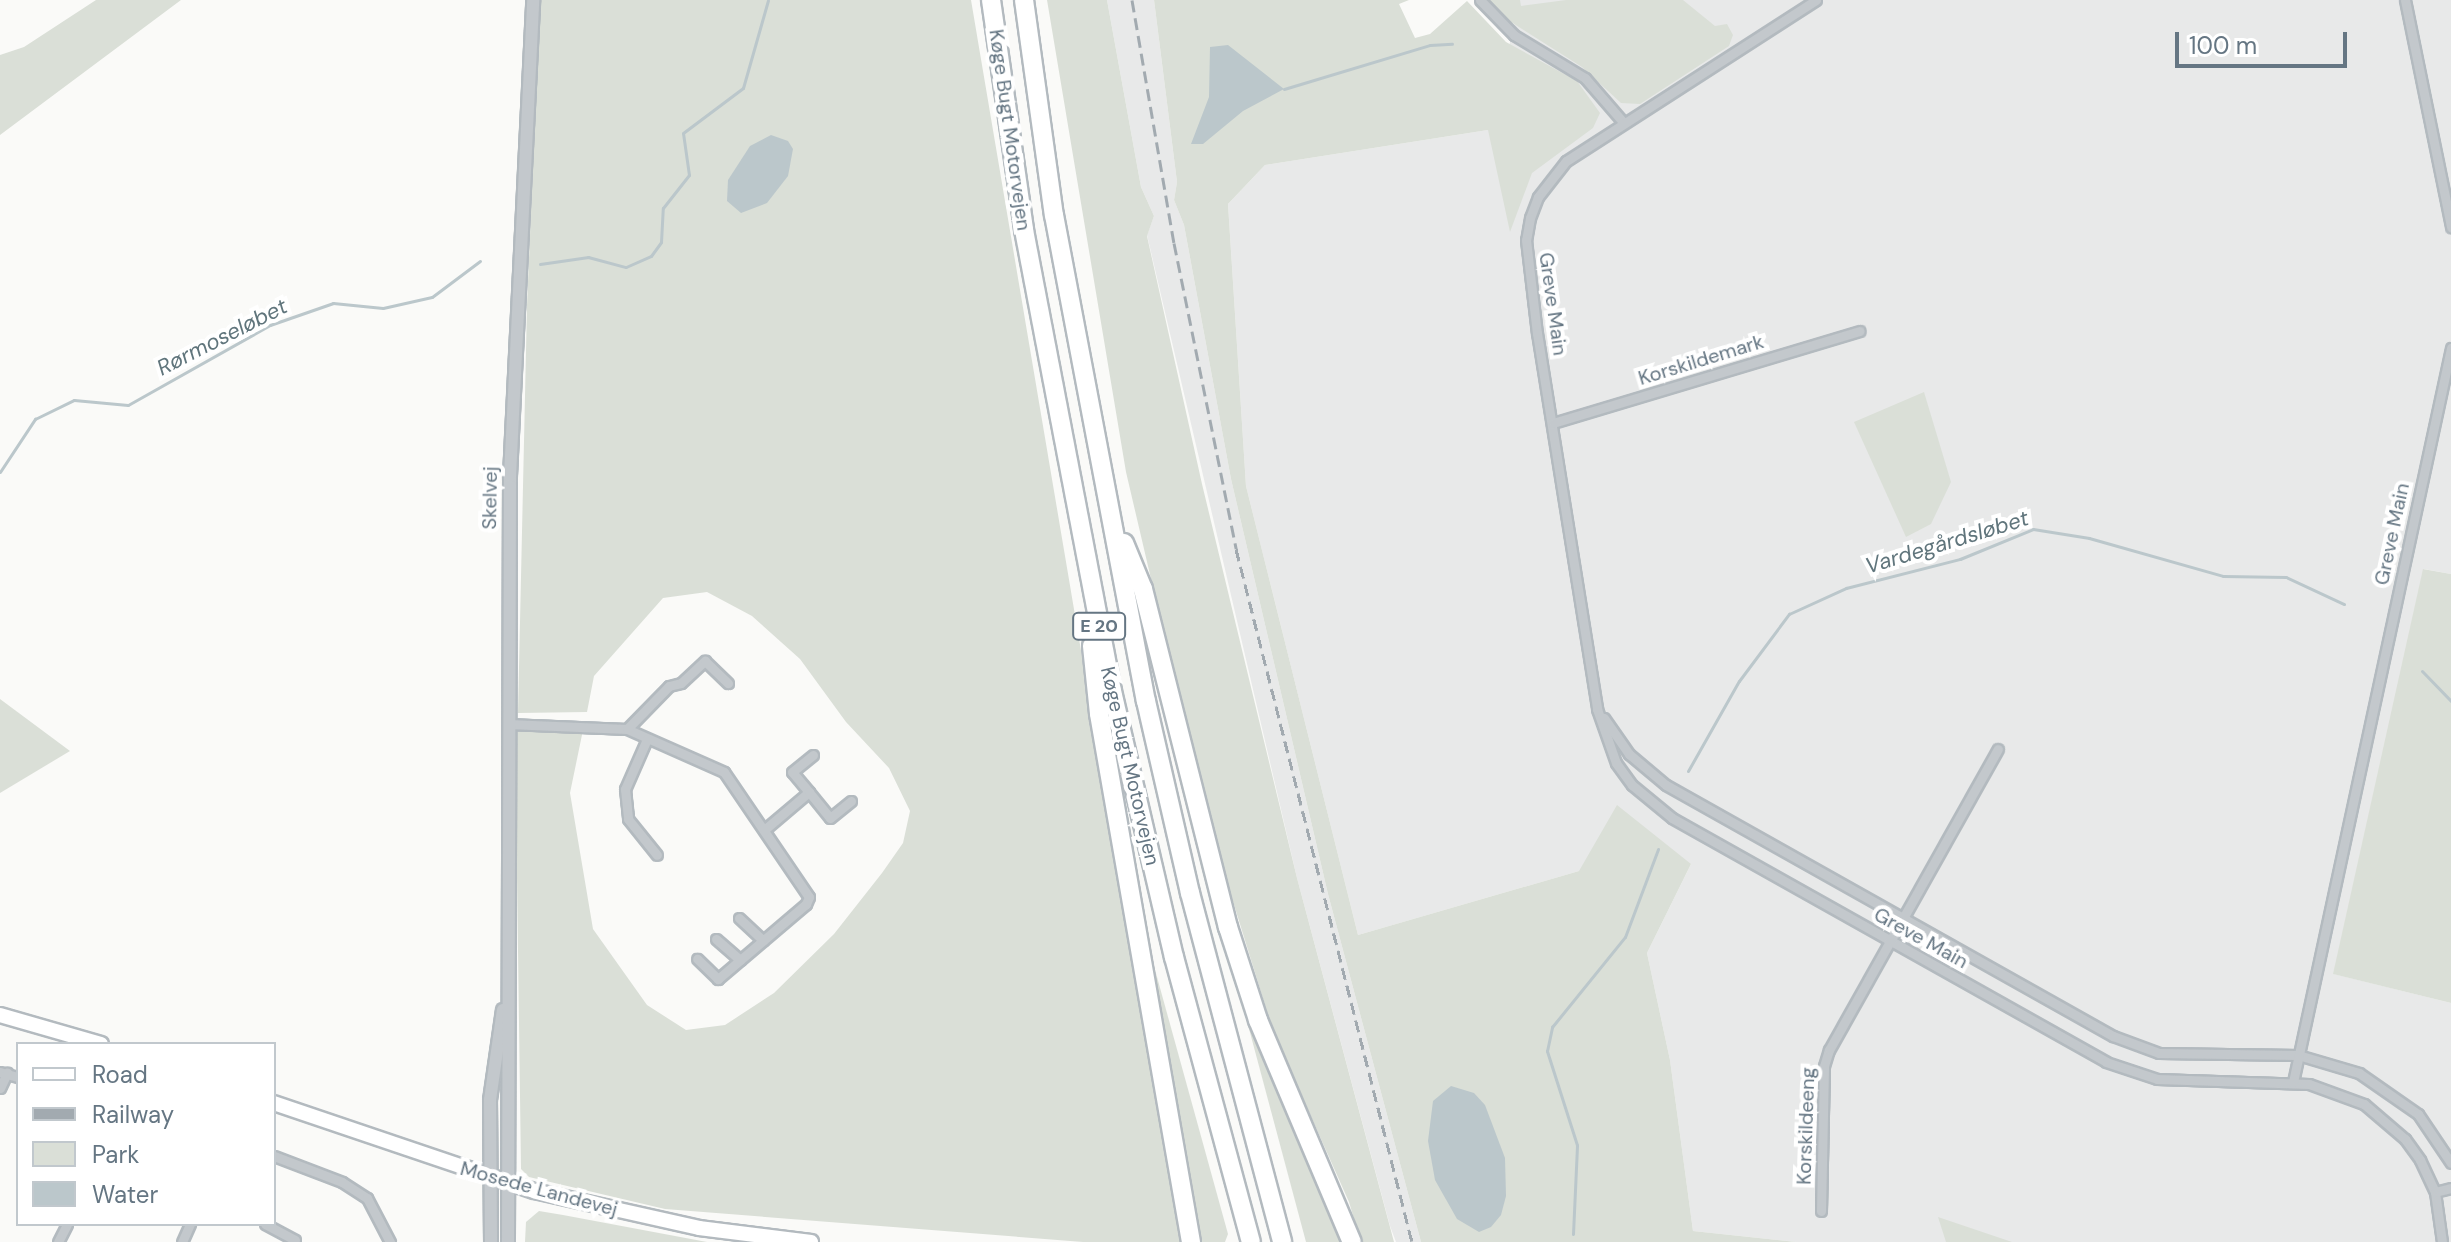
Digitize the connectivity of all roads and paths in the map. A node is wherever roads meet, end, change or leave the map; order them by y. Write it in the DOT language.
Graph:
graph roads {
  1 [pos="533,0"];
  2 [pos="991,0"];
  3 [pos="1024,0"];
  4 [pos="1480,0"];
  5 [pos="1816,0"];
  6 [pos="2405,0"];
  7 [pos="1623,122"];
  8 [pos="2451,227"];
  9 [pos="1860,331"];
  10 [pos="2451,348"];
  11 [pos="1553,423"];
  12 [pos="1109,507"];
  13 [pos="1084,552"];
  14 [pos="728,683"];
  15 [pos="1597,709"];
  16 [pos="508,724"];
  17 [pos="627,729"];
  18 [pos="647,739"];
  19 [pos="1998,749"];
  20 [pos="813,755"];
  21 [pos="809,792"];
  22 [pos="851,801"];
  23 [pos="764,830"];
  24 [pos="657,855"];
  25 [pos="739,918"];
  26 [pos="1902,918"];
  27 [pos="716,939"];
  28 [pos="763,940"];
  29 [pos="1890,942"];
  30 [pos="697,959"];
  31 [pos="740,960"];
  32 [pos="506,997"];
  33 [pos="0,1015"];
  34 [pos="94,1042"];
  35 [pos="2298,1055"];
  36 [pos="3,1073"];
  37 [pos="2293,1082"];
  38 [pos="0,1088"];
  39 [pos="276,1104"];
  40 [pos="276,1157"];
  41 [pos="2451,1163"];
  42 [pos="490,1179"];
  43 [pos="508,1184"];
  44 [pos="2451,1188"];
  45 [pos="2435,1192"];
  46 [pos="1821,1211"];
  47 [pos="269,1226"];
  48 [pos="1188,1239"];
  49 [pos="295,1240"];
  50 [pos="390,1242"];
  51 [pos="491,1242"];
  52 [pos="508,1242"];
  53 [pos="811,1242"];
  54 [pos="1251,1242"];
  55 [pos="1282,1242"];
  56 [pos="1352,1242"];
  57 [pos="2442,1242"];
  1 -- 16 [label="street, Skelvej"];
  2 -- 13 [label="highway, Køge Bugt Motorvejen / E 20"];
  3 -- 12 [label="highway, Køge Bugt Motorvejen / E 20"];
  4 -- 7 [label="street"];
  5 -- 7 [label="street, Greve Main"];
  6 -- 8 [label="street"];
  7 -- 11 [label="street, Greve Main"];
  9 -- 11 [label="street, Korskildemark"];
  10 -- 35 [label="street, Greve Main"];
  11 -- 15 [label="street, Greve Main"];
  12 -- 55 [label="highway, Køge Bugt Motorvejen / E 20"];
  12 -- 56 [label="highway"];
  13 -- 48 [label="highway"];
  13 -- 54 [label="highway, Køge Bugt Motorvejen / E 20"];
  14 -- 17 [label="street"];
  15 -- 26 [label="street, Greve Main"];
  15 -- 29 [label="street, Greve Main"];
  16 -- 17 [label="street"];
  16 -- 32 [label="street, Skelvej"];
  17 -- 18 [label="street"];
  18 -- 23 [label="street"];
  18 -- 24 [label="street"];
  19 -- 26 [label="street, Greve Main"];
  20 -- 21 [label="street"];
  21 -- 22 [label="street"];
  21 -- 23 [label="street"];
  23 -- 28 [label="street"];
  25 -- 28 [label="street"];
  26 -- 29 [label="street, Korskildeeng"];
  26 -- 35 [label="street, Greve Main"];
  27 -- 31 [label="street"];
  28 -- 31 [label="street"];
  29 -- 37 [label="street, Greve Main"];
  29 -- 46 [label="street, Korskildeeng"];
  30 -- 31 [label="street"];
  32 -- 42 [label="street, Skelvej"];
  32 -- 43 [label="street, Skelvej"];
  33 -- 34 [label="main road"];
  35 -- 37 [label="street, Greve Main"];
  35 -- 41 [label="street, Greve Main"];
  36 -- 38 [label="street"];
  37 -- 45 [label="street, Greve Main"];
  39 -- 42 [label="main road, Mosede Landevej"];
  40 -- 50 [label="street"];
  42 -- 43 [label="main road, Mosede Landevej"];
  42 -- 51 [label="street, Skelvej"];
  43 -- 52 [label="street, Skelvej"];
  43 -- 53 [label="main road, Mosede Landevej"];
  44 -- 45 [label="street"];
  45 -- 57 [label="street, Greve Main"];
  47 -- 49 [label="street"];
}
